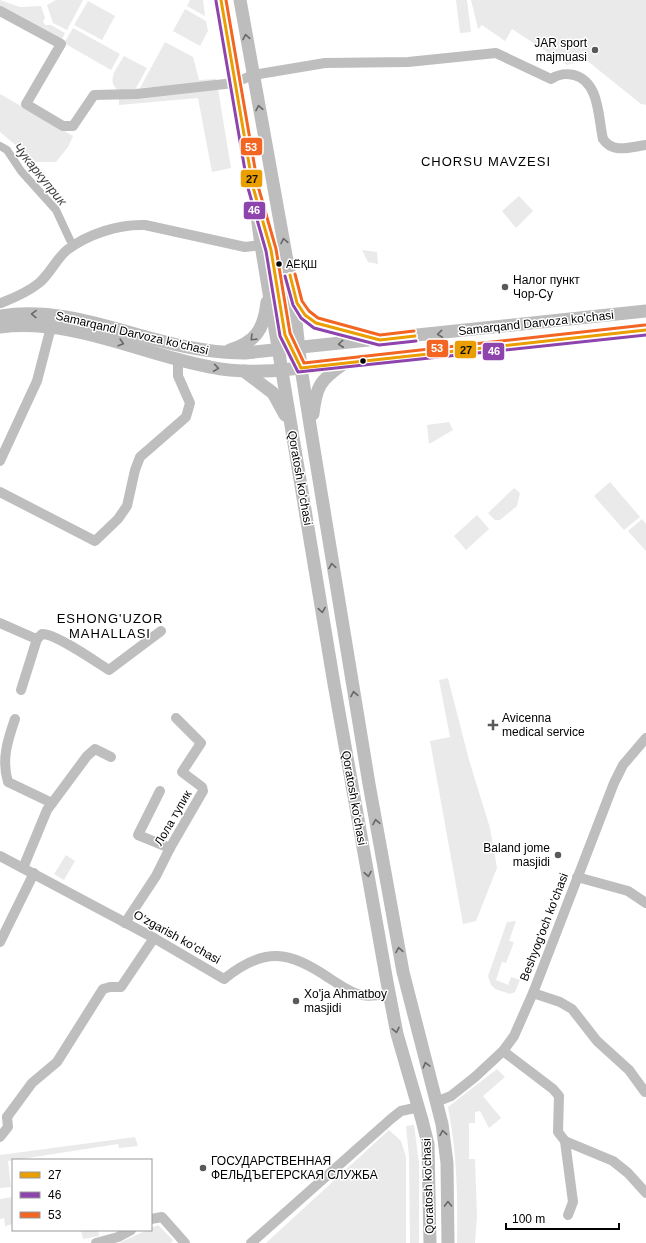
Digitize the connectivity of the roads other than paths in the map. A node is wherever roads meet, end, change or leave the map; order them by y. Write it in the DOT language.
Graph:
graph roads {
  1 [pos="221,0"];
  2 [pos="240,0"];
  3 [pos="0,11"];
  4 [pos="253,75"];
  5 [pos="234,83"];
  6 [pos="646,146"];
  7 [pos="253,187"];
  8 [pos="261,245"];
  9 [pos="268,288"];
  10 [pos="293,294"];
  11 [pos="1,310"];
  12 [pos="646,311"];
  13 [pos="51,327"];
  14 [pos="0,328"];
  15 [pos="646,330"];
  16 [pos="380,340"];
  17 [pos="161,341"];
  18 [pos="296,349"];
  19 [pos="278,351"];
  20 [pos="218,352"];
  21 [pos="157,354"];
  22 [pos="178,360"];
  23 [pos="343,364"];
  24 [pos="291,369"];
  25 [pos="244,371"];
  26 [pos="311,431"];
  27 [pos="292,433"];
  28 [pos="0,461"];
  29 [pos="0,492"];
  30 [pos="323,511"];
  31 [pos="0,623"];
  32 [pos="161,631"];
  33 [pos="37,639"];
  34 [pos="20,690"];
  35 [pos="176,718"];
  36 [pos="15,719"];
  37 [pos="646,738"];
  38 [pos="3,743"];
  39 [pos="111,757"];
  40 [pos="160,791"];
  41 [pos="52,803"];
  42 [pos="170,848"];
  43 [pos="0,856"];
  44 [pos="23,868"];
  45 [pos="34,873"];
  46 [pos="577,877"];
  47 [pos="646,903"];
  48 [pos="125,923"];
  49 [pos="154,938"];
  50 [pos="0,942"];
  51 [pos="406,988"];
  52 [pos="533,993"];
  53 [pos="389,994"];
  54 [pos="503,1051"];
  55 [pos="645,1092"];
  56 [pos="436,1102"];
  57 [pos="419,1107"];
  58 [pos="4,1115"];
  59 [pos="0,1137"];
  60 [pos="565,1141"];
  61 [pos="646,1193"];
  62 [pos="568,1215"];
  63 [pos="152,1219"];
  64 [pos="129,1231"];
  65 [pos="96,1243"];
  66 [pos="185,1243"];
  67 [pos="251,1243"];
  68 [pos="430,1243"];
  69 [pos="448,1243"];
  1 -- 5 [label="main road"];
  4 -- 2 [label="main road, one-way"];
  3 -- 5 [label="street"];
  4 -- 5 [label="street"];
  4 -- 6 [label="street"];
  10 -- 4 [label="main road, one-way"];
  5 -- 7 [label="main road"];
  7 -- 8 [label="main road, Qoratosh ko'chasi"];
  7 -- 18 [label="main road"];
  8 -- 9 [label="main road, Qoratosh ko'chasi"];
  8 -- 11 [label="street"];
  9 -- 19 [label="main road, Qoratosh ko'chasi"];
  9 -- 20 [label="main road, one-way"];
  10 -- 16 [label="main road"];
  10 -- 18 [label="main road"];
  17 -- 11 [label="main road, Samarqand Darvoza ko'chasi, one-way"];
  12 -- 16 [label="main road, Samarqand Darvoza ko'chasi, one-way"];
  13 -- 14 [label="main road, Samarqand Darvoza ko'chasi"];
  13 -- 21 [label="main road, Samarqand Darvoza ko'chasi, one-way"];
  13 -- 28 [label="street"];
  15 -- 23 [label="main road, Samarqand Darvoza ko'chasi"];
  16 -- 18 [label="main road, Samarqand Darvoza ko'chasi, one-way"];
  17 -- 20 [label="main road, Samarqand Darvoza ko'chasi"];
  17 -- 21 [label="main road"];
  18 -- 19 [label="main road, Samarqand Darvoza ko'chasi"];
  18 -- 24 [label="main road"];
  19 -- 20 [label="main road, Samarqand Darvoza ko'chasi"];
  19 -- 24 [label="main road, Qoratosh ko'chasi"];
  21 -- 22 [label="main road, Samarqand Darvoza ko'chasi"];
  22 -- 25 [label="main road, Samarqand Darvoza ko'chasi, one-way"];
  22 -- 29 [label="street"];
  23 -- 24 [label="main road, Samarqand Darvoza ko'chasi"];
  23 -- 26 [label="main road"];
  24 -- 25 [label="main road, Samarqand Darvoza ko'chasi"];
  24 -- 26 [label="main road, Qoratosh ko'chasi"];
  24 -- 27 [label="main road, Qoratosh ko'chasi"];
  24 -- 30 [label="main road"];
  25 -- 27 [label="main road"];
  26 -- 30 [label="main road, Qoratosh ko'chasi"];
  27 -- 53 [label="main road, Qoratosh ko'chasi, one-way"];
  51 -- 30 [label="main road, Qoratosh ko'chasi, one-way"];
  31 -- 33 [label="street"];
  32 -- 33 [label="street"];
  33 -- 34 [label="street"];
  35 -- 42 [label="street, Лола тупик"];
  36 -- 38 [label="street"];
  37 -- 46 [label="street, Beshyog'och ko'chasi"];
  38 -- 41 [label="street"];
  39 -- 41 [label="street"];
  40 -- 42 [label="street"];
  41 -- 44 [label="street"];
  42 -- 48 [label="street, Лола тупик"];
  43 -- 44 [label="street, O‘zgarish ko‘chasi"];
  44 -- 45 [label="street, O‘zgarish ko‘chasi"];
  45 -- 48 [label="street, O‘zgarish ko‘chasi"];
  45 -- 50 [label="street"];
  46 -- 47 [label="street"];
  46 -- 52 [label="street, Beshyog'och ko'chasi"];
  48 -- 49 [label="street, O‘zgarish ko‘chasi"];
  49 -- 53 [label="street, O‘zgarish ko‘chasi"];
  49 -- 58 [label="street"];
  51 -- 53 [label="main road"];
  56 -- 51 [label="main road, Qoratosh ko'chasi, one-way"];
  52 -- 54 [label="street, Beshyog'och ko'chasi"];
  52 -- 55 [label="street"];
  53 -- 57 [label="main road, Qoratosh ko'chasi, one-way"];
  54 -- 56 [label="street, Beshyog'och ko'chasi"];
  54 -- 60 [label="street"];
  56 -- 57 [label="main road"];
  69 -- 56 [label="main road, Qoratosh ko'chasi, one-way"];
  57 -- 67 [label="street"];
  57 -- 68 [label="main road, Qoratosh ko'chasi"];
  58 -- 59 [label="street"];
  60 -- 61 [label="street"];
  60 -- 62 [label="street"];
  63 -- 66 [label="street"];
  64 -- 65 [label="street"];
}
